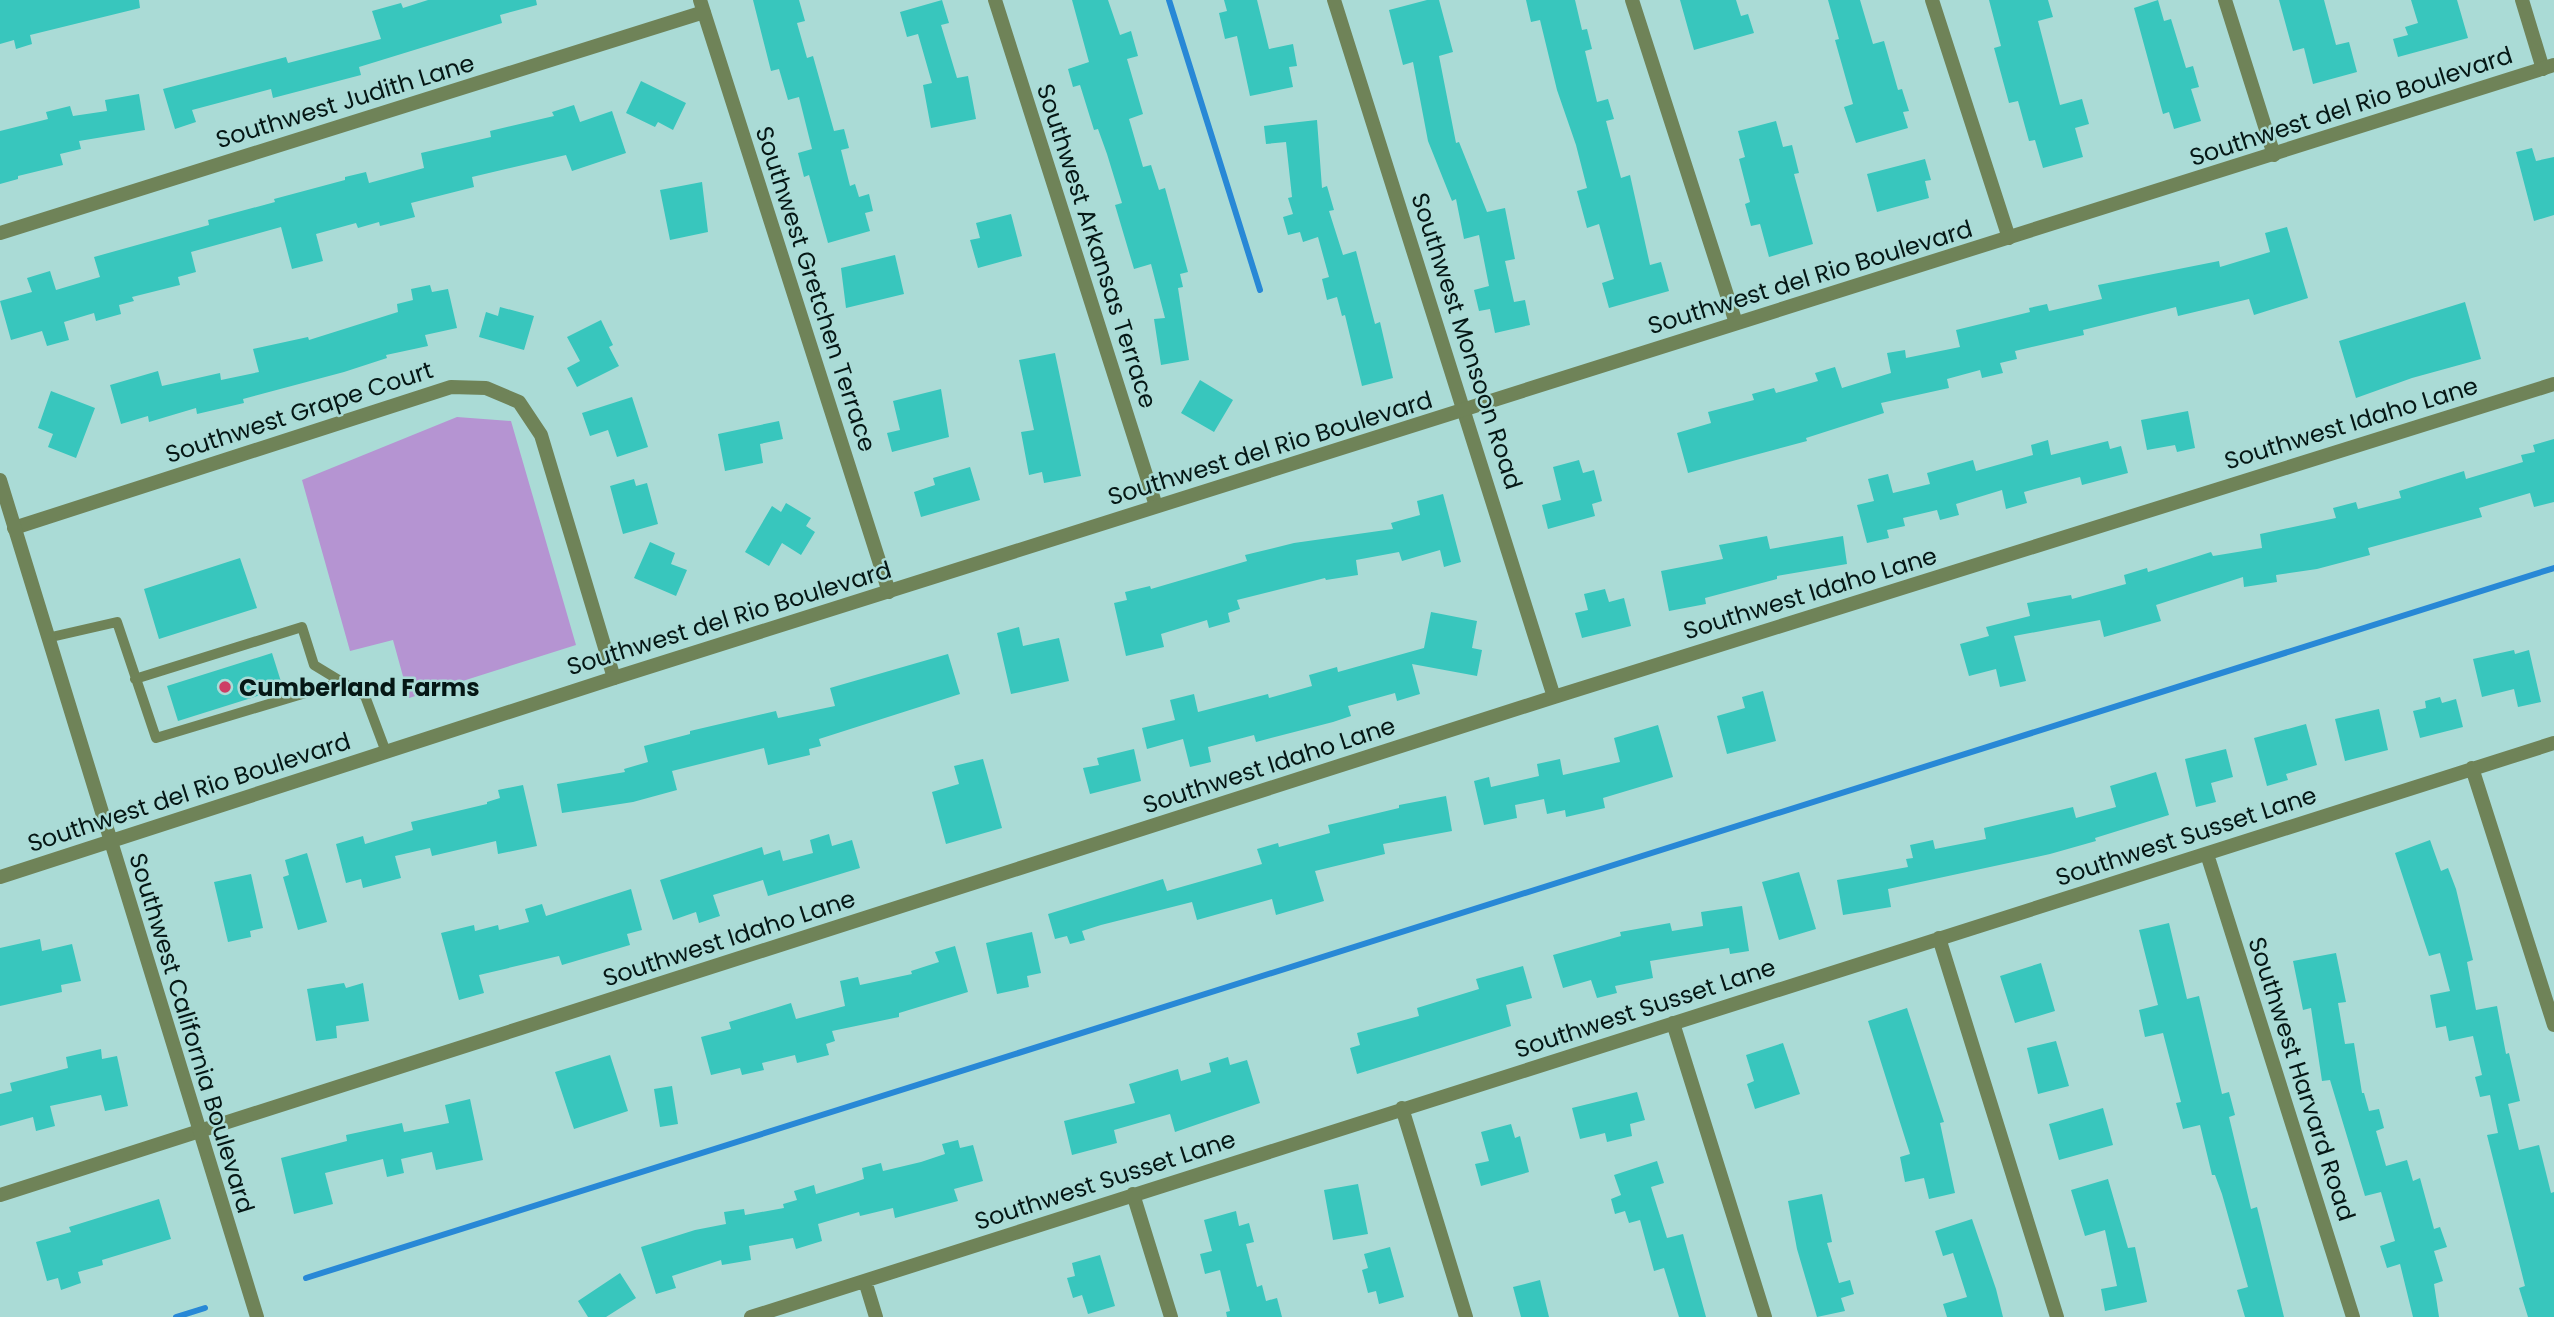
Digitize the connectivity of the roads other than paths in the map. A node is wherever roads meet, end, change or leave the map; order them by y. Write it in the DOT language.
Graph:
graph roads {
  1 [pos="995,0"];
  2 [pos="1334,0"];
  3 [pos="1632,0"];
  4 [pos="1932,0"];
  5 [pos="2225,0"];
  6 [pos="2522,0"];
  7 [pos="702,6"];
  8 [pos="2549,67"];
  9 [pos="2274,155"];
  10 [pos="0,233"];
  11 [pos="2009,239"];
  12 [pos="1735,323"];
  13 [pos="2554,384"];
  14 [pos="1466,411"];
  15 [pos="0,480"];
  16 [pos="1156,506"];
  17 [pos="14,528"];
  18 [pos="889,592"];
  19 [pos="47,638"];
  20 [pos="614,678"];
  21 [pos="135,679"];
  22 [pos="342,682"];
  23 [pos="1554,697"];
  24 [pos="2554,743"];
  25 [pos="386,752"];
  26 [pos="2472,768"];
  27 [pos="109,842"];
  28 [pos="2207,854"];
  29 [pos="0,877"];
  30 [pos="1939,938"];
  31 [pos="1673,1023"];
  32 [pos="2554,1025"];
  33 [pos="1402,1108"];
  34 [pos="201,1132"];
  35 [pos="1133,1194"];
  36 [pos="0,1195"];
  37 [pos="865,1282"];
  38 [pos="257,1317"];
  39 [pos="751,1317"];
  40 [pos="876,1317"];
  41 [pos="1171,1317"];
  42 [pos="1466,1317"];
  43 [pos="1765,1317"];
  44 [pos="2057,1317"];
  45 [pos="2353,1317"];
  1 -- 16 [label="street, Southwest Arkansas Terrace"];
  2 -- 14 [label="street, Southwest Monsoon Road"];
  3 -- 12 [label="street"];
  4 -- 11 [label="street"];
  5 -- 9 [label="street"];
  6 -- 8 [label="street"];
  7 -- 10 [label="street, Southwest Judith Lane"];
  7 -- 18 [label="street, Southwest Gretchen Terrace"];
  8 -- 9 [label="street, Southwest del Rio Boulevard"];
  9 -- 11 [label="street, Southwest del Rio Boulevard"];
  11 -- 12 [label="street, Southwest del Rio Boulevard"];
  12 -- 14 [label="street, Southwest del Rio Boulevard"];
  13 -- 23 [label="street, Southwest Idaho Lane"];
  14 -- 16 [label="street, Southwest del Rio Boulevard"];
  14 -- 23 [label="street, Southwest Monsoon Road"];
  15 -- 17 [label="street, Southwest California Boulevard"];
  16 -- 18 [label="street, Southwest del Rio Boulevard"];
  17 -- 19 [label="street, Southwest California Boulevard"];
  17 -- 20 [label="street, Southwest Grape Court"];
  18 -- 20 [label="street, Southwest del Rio Boulevard"];
  19 -- 21 [label="lane"];
  19 -- 27 [label="street, Southwest California Boulevard"];
  20 -- 25 [label="street, Southwest del Rio Boulevard"];
  21 -- 22 [label="lane"];
  21 -- 22 [label="lane"];
  22 -- 25 [label="lane"];
  23 -- 34 [label="street, Southwest Idaho Lane"];
  24 -- 26 [label="street, Southwest Susset Lane"];
  25 -- 27 [label="street, Southwest del Rio Boulevard"];
  26 -- 28 [label="street, Southwest Susset Lane"];
  26 -- 32 [label="street"];
  27 -- 29 [label="street, Southwest del Rio Boulevard"];
  27 -- 34 [label="street, Southwest California Boulevard"];
  28 -- 30 [label="street, Southwest Susset Lane"];
  28 -- 45 [label="street, Southwest Harvard Road"];
  30 -- 31 [label="street, Southwest Susset Lane"];
  30 -- 44 [label="street"];
  31 -- 33 [label="street, Southwest Susset Lane"];
  31 -- 43 [label="street"];
  33 -- 35 [label="street, Southwest Susset Lane"];
  33 -- 42 [label="street"];
  34 -- 36 [label="street, Southwest Idaho Lane"];
  34 -- 38 [label="street, Southwest California Boulevard"];
  35 -- 37 [label="street, Southwest Susset Lane"];
  35 -- 41 [label="street"];
  37 -- 39 [label="street, Southwest Susset Lane"];
  37 -- 40 [label="street"];
}
